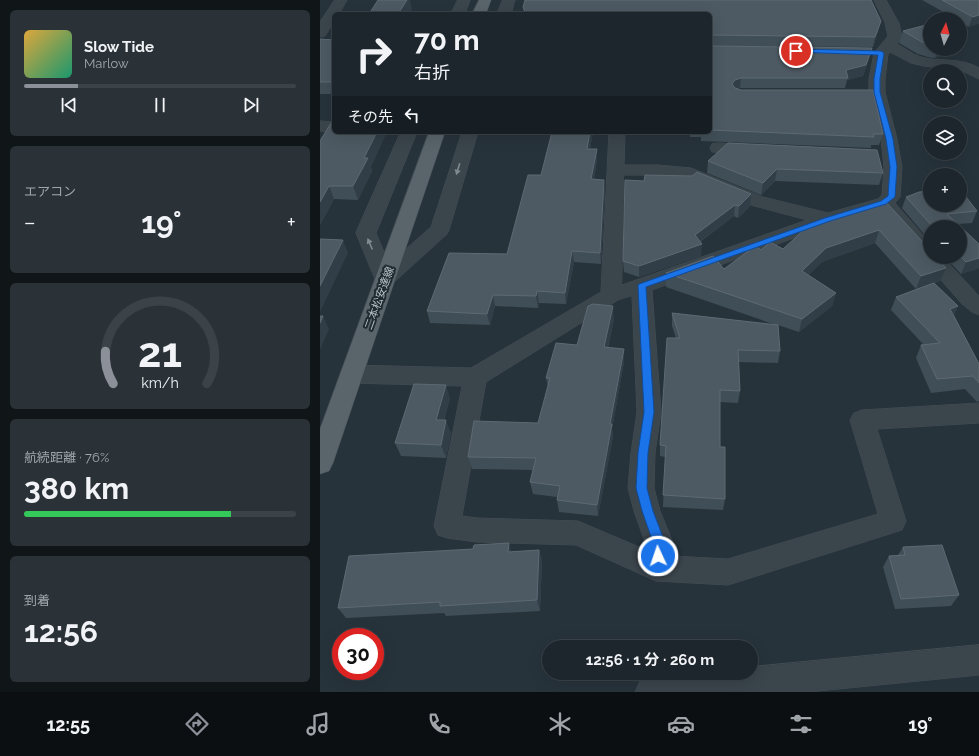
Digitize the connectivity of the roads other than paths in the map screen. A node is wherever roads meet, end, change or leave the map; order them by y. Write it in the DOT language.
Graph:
graph roads {
  1 [pos="341,0"];
  2 [pos="464,0"];
  3 [pos="485,0"];
  4 [pos="509,0"];
  5 [pos="880,0"];
  6 [pos="334,12"];
  7 [pos="459,12"];
  8 [pos="481,12"];
  9 [pos="505,12"];
  10 [pos="332,15"];
  11 [pos="320,34"];
  12 [pos="879,50"];
  13 [pos="978,73"];
  14 [pos="320,126"];
  15 [pos="332,127"];
  16 [pos="408,134"];
  17 [pos="436,134"];
  18 [pos="469,134"];
  19 [pos="617,134"];
  20 [pos="718,148"];
  21 [pos="772,150"];
  22 [pos="615,170"];
  23 [pos="884,203"];
  24 [pos="828,219"];
  25 [pos="923,247"];
  26 [pos="938,264"];
  27 [pos="386,279"];
  28 [pos="642,286"];
  29 [pos="611,295"];
  30 [pos="979,307"];
  31 [pos="351,374"];
  32 [pos="475,376"];
  33 [pos="979,413"];
  34 [pos="320,463"];
  35 [pos="656,568"];
  36 [pos="979,660"];
  37 [pos="651,692"];
  1 -- 6 [label="street"];
  2 -- 7 [label="street"];
  3 -- 8 [label="main road"];
  4 -- 9 [label="street"];
  5 -- 12 [label="street"];
  10 -- 11 [label="street"];
  12 -- 13 [label="street"];
  12 -- 23 [label="street"];
  14 -- 15 [label="street"];
  27 -- 16 [label="street, one-way"];
  17 -- 27 [label="main road, 二本松安達線"];
  18 -- 27 [label="street, one-way"];
  19 -- 22 [label="street"];
  20 -- 21 [label="street"];
  22 -- 24 [label="street"];
  22 -- 29 [label="street"];
  23 -- 24 [label="street"];
  23 -- 25 [label="street"];
  24 -- 28 [label="street"];
  26 -- 30 [label="street"];
  27 -- 31 [label="main road, 二本松安達線"];
  28 -- 29 [label="street"];
  28 -- 35 [label="street"];
  29 -- 32 [label="street"];
  31 -- 32 [label="street"];
  31 -- 34 [label="main road, 二本松安達線"];
  32 -- 35 [label="street"];
  33 -- 35 [label="street"];
  36 -- 37 [label="street"];
}
